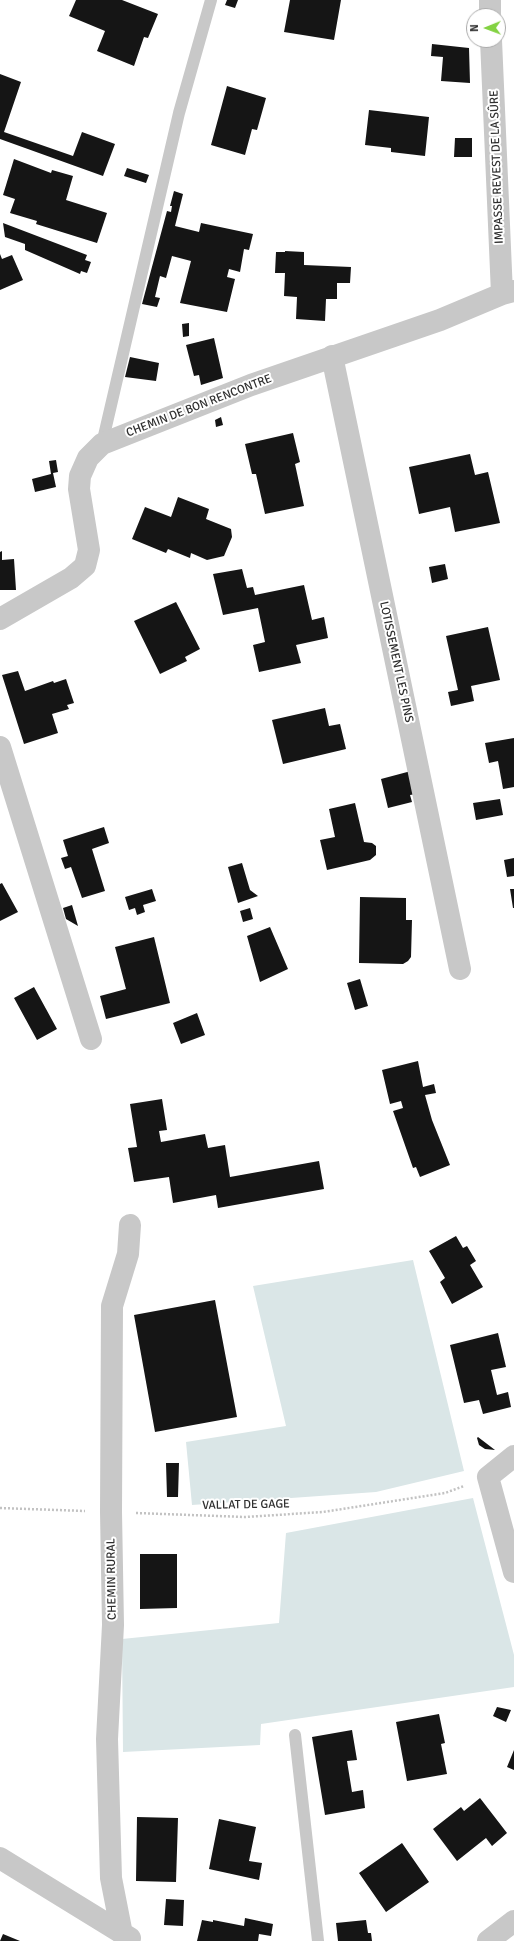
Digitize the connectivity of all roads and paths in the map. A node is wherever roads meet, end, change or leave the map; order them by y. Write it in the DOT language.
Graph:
graph roads {
  1 [pos="211,0"];
  2 [pos="492,48"];
  3 [pos="508,292"];
  4 [pos="332,356"];
  5 [pos="102,444"];
  6 [pos="0,618"];
  7 [pos="0,747"];
  8 [pos="460,969"];
  9 [pos="91,1039"];
  10 [pos="130,1225"];
  11 [pos="514,1456"];
  12 [pos="488,1477"];
  13 [pos="0,1508"];
  14 [pos="111,1512"];
  15 [pos="514,1572"];
  16 [pos="295,1735"];
  17 [pos="0,1858"];
  18 [pos="512,1927"];
  19 [pos="128,1938"];
  20 [pos="318,1941"];
  21 [pos="488,1941"];
  1 -- 5 [label="lane"];
  2 -- 3 [label="street, IMPASSE REVEST DE LA SÛRE"];
  3 -- 4 [label="street, CHEMIN DE BON RENCONTRE"];
  4 -- 5 [label="street, CHEMIN DE BON RENCONTRE"];
  4 -- 8 [label="street, LOTISSEMENT LES PINS"];
  5 -- 6 [label="street, CHEMIN DE BON RENCONTRE"];
  7 -- 9 [label="street"];
  10 -- 14 [label="street, CHEMIN RURAL"];
  11 -- 12 [label="street"];
  12 -- 14 [label="path, VALLAT DE GAGE"];
  12 -- 15 [label="street"];
  13 -- 14 [label="path, VALLAT DE GAGE"];
  14 -- 19 [label="street, CHEMIN RURAL"];
  16 -- 20 [label="lane"];
  17 -- 19 [label="street"];
  18 -- 21 [label="street"];
}
